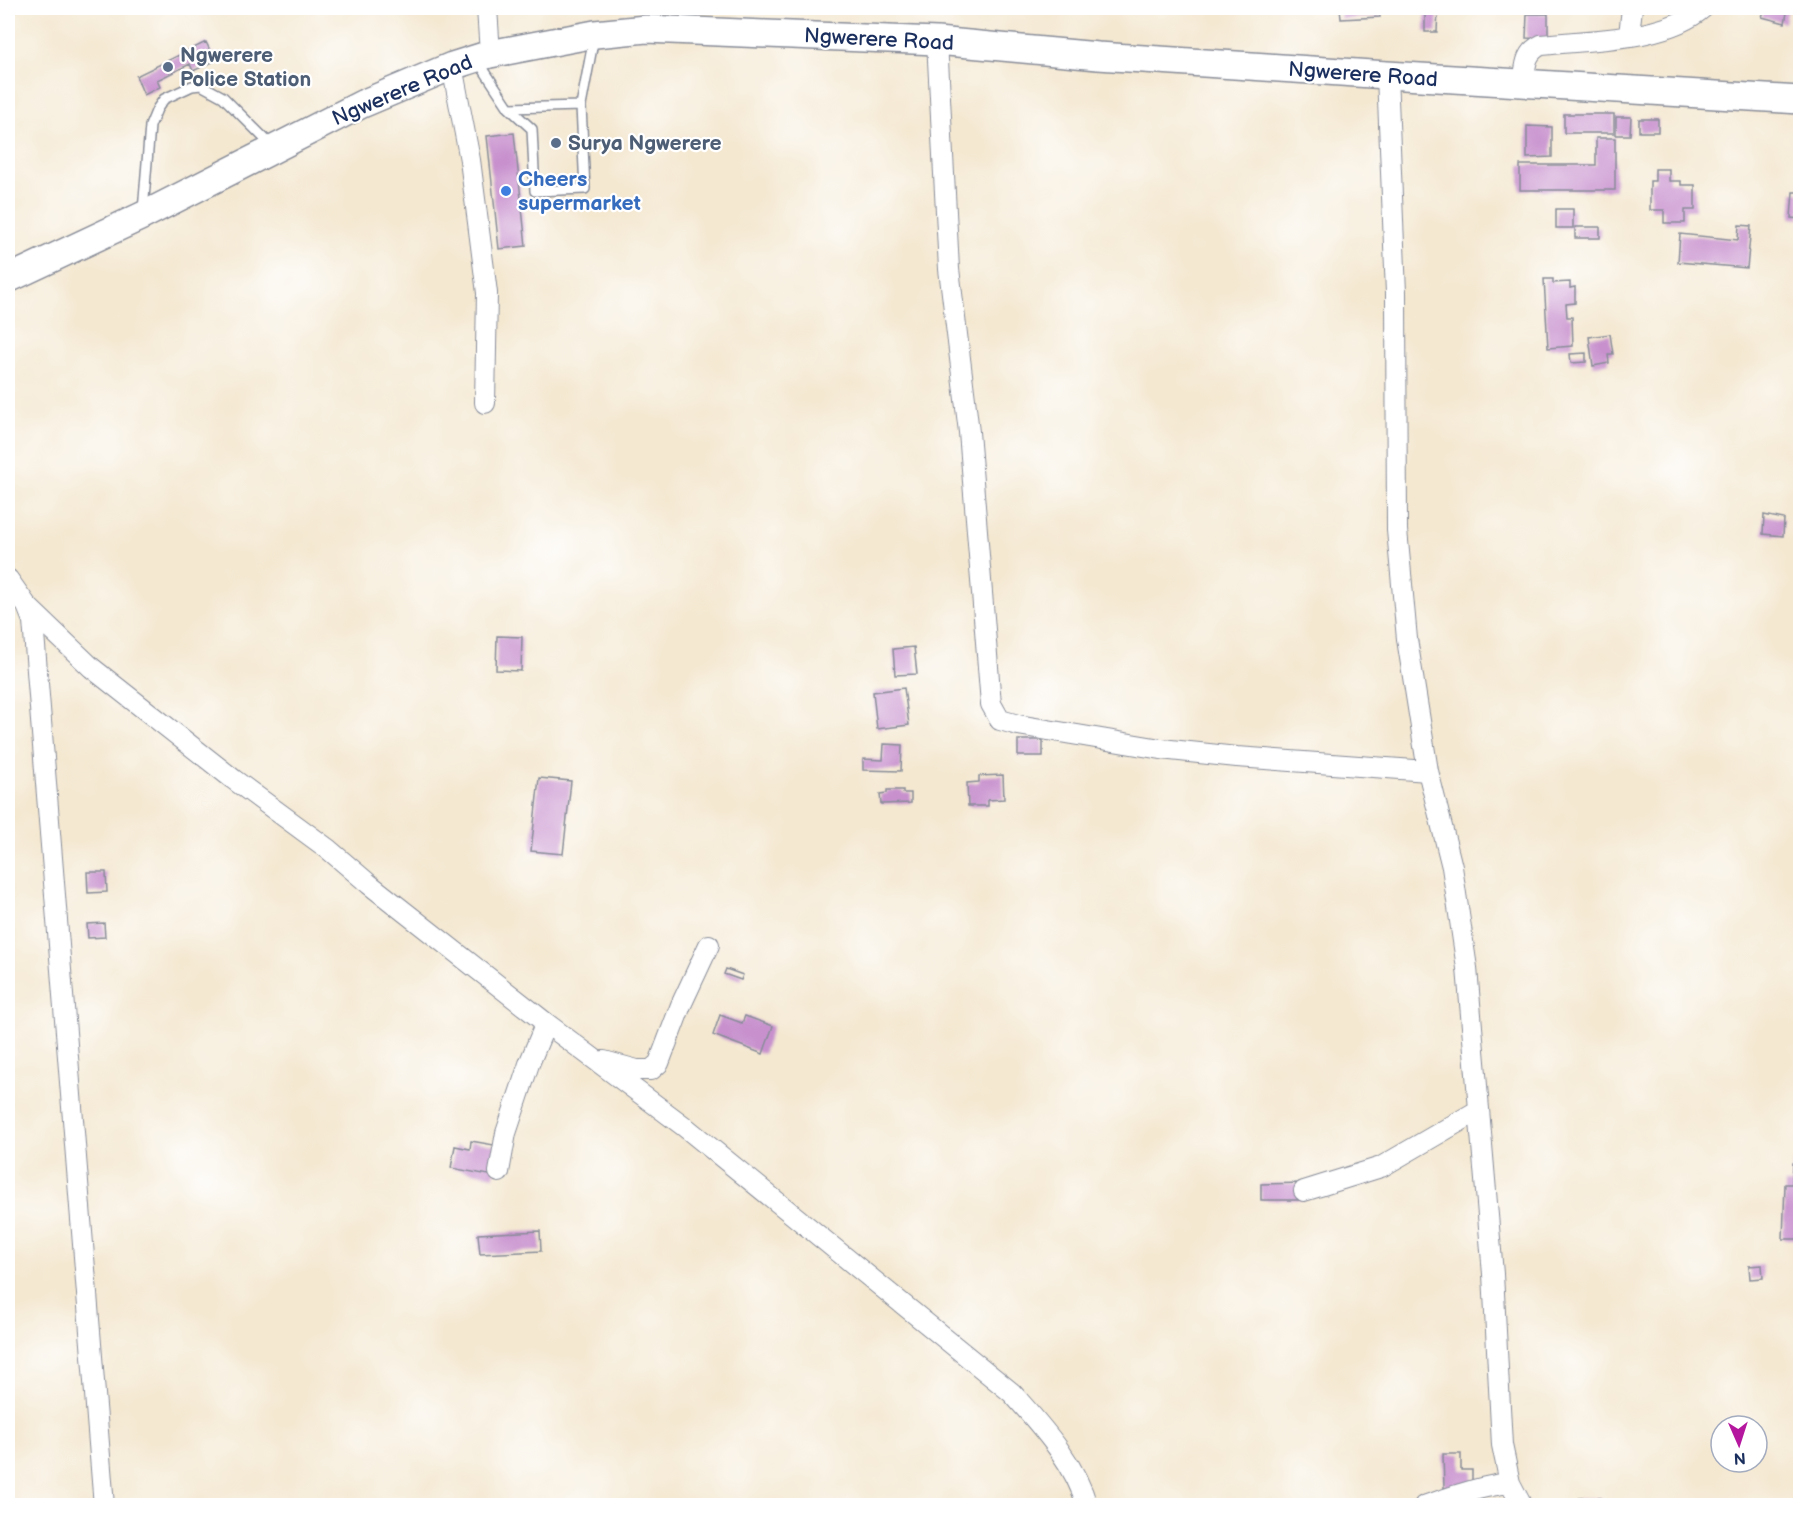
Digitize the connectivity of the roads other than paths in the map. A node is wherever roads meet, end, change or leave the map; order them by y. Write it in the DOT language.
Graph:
graph roads {
  1 [pos="487,8"];
  2 [pos="1632,8"];
  3 [pos="1703,8"];
  4 [pos="595,34"];
  5 [pos="1629,35"];
  6 [pos="937,41"];
  7 [pos="473,60"];
  8 [pos="1387,75"];
  9 [pos="1523,84"];
  10 [pos="1800,100"];
  11 [pos="581,106"];
  12 [pos="509,108"];
  13 [pos="274,147"];
  14 [pos="142,216"];
  15 [pos="8,279"];
  16 [pos="485,403"];
  17 [pos="8,579"];
  18 [pos="27,606"];
  19 [pos="1428,771"];
  20 [pos="709,945"];
  21 [pos="546,1023"];
  22 [pos="588,1054"];
  23 [pos="1479,1110"];
  24 [pos="499,1172"];
  25 [pos="1304,1191"];
  26 [pos="1509,1483"];
  27 [pos="104,1506"];
  28 [pos="1087,1506"];
  29 [pos="1424,1506"];
  30 [pos="1522,1506"];
  1 -- 7 [label="street"];
  2 -- 5 [label="street"];
  3 -- 5 [label="street"];
  4 -- 6 [label="main road, Ngwerere Road"];
  4 -- 7 [label="main road, Ngwerere Road"];
  4 -- 11 [label="lane"];
  5 -- 9 [label="street"];
  6 -- 8 [label="main road, Ngwerere Road"];
  6 -- 19 [label="street"];
  7 -- 12 [label="lane"];
  7 -- 13 [label="main road, Ngwerere Road"];
  7 -- 16 [label="street"];
  8 -- 9 [label="main road, Ngwerere Road"];
  8 -- 19 [label="street"];
  9 -- 10 [label="main road, Ngwerere Road"];
  11 -- 12 [label="lane"];
  11 -- 12 [label="lane"];
  13 -- 14 [label="main road, Ngwerere Road"];
  13 -- 14 [label="lane"];
  14 -- 15 [label="main road, Ngwerere Road"];
  17 -- 18 [label="street"];
  18 -- 21 [label="street"];
  18 -- 27 [label="street"];
  19 -- 23 [label="street"];
  20 -- 22 [label="street"];
  21 -- 22 [label="street"];
  21 -- 24 [label="street"];
  22 -- 28 [label="street"];
  23 -- 25 [label="street"];
  23 -- 26 [label="street"];
  26 -- 29 [label="street"];
  26 -- 30 [label="street"];
}
